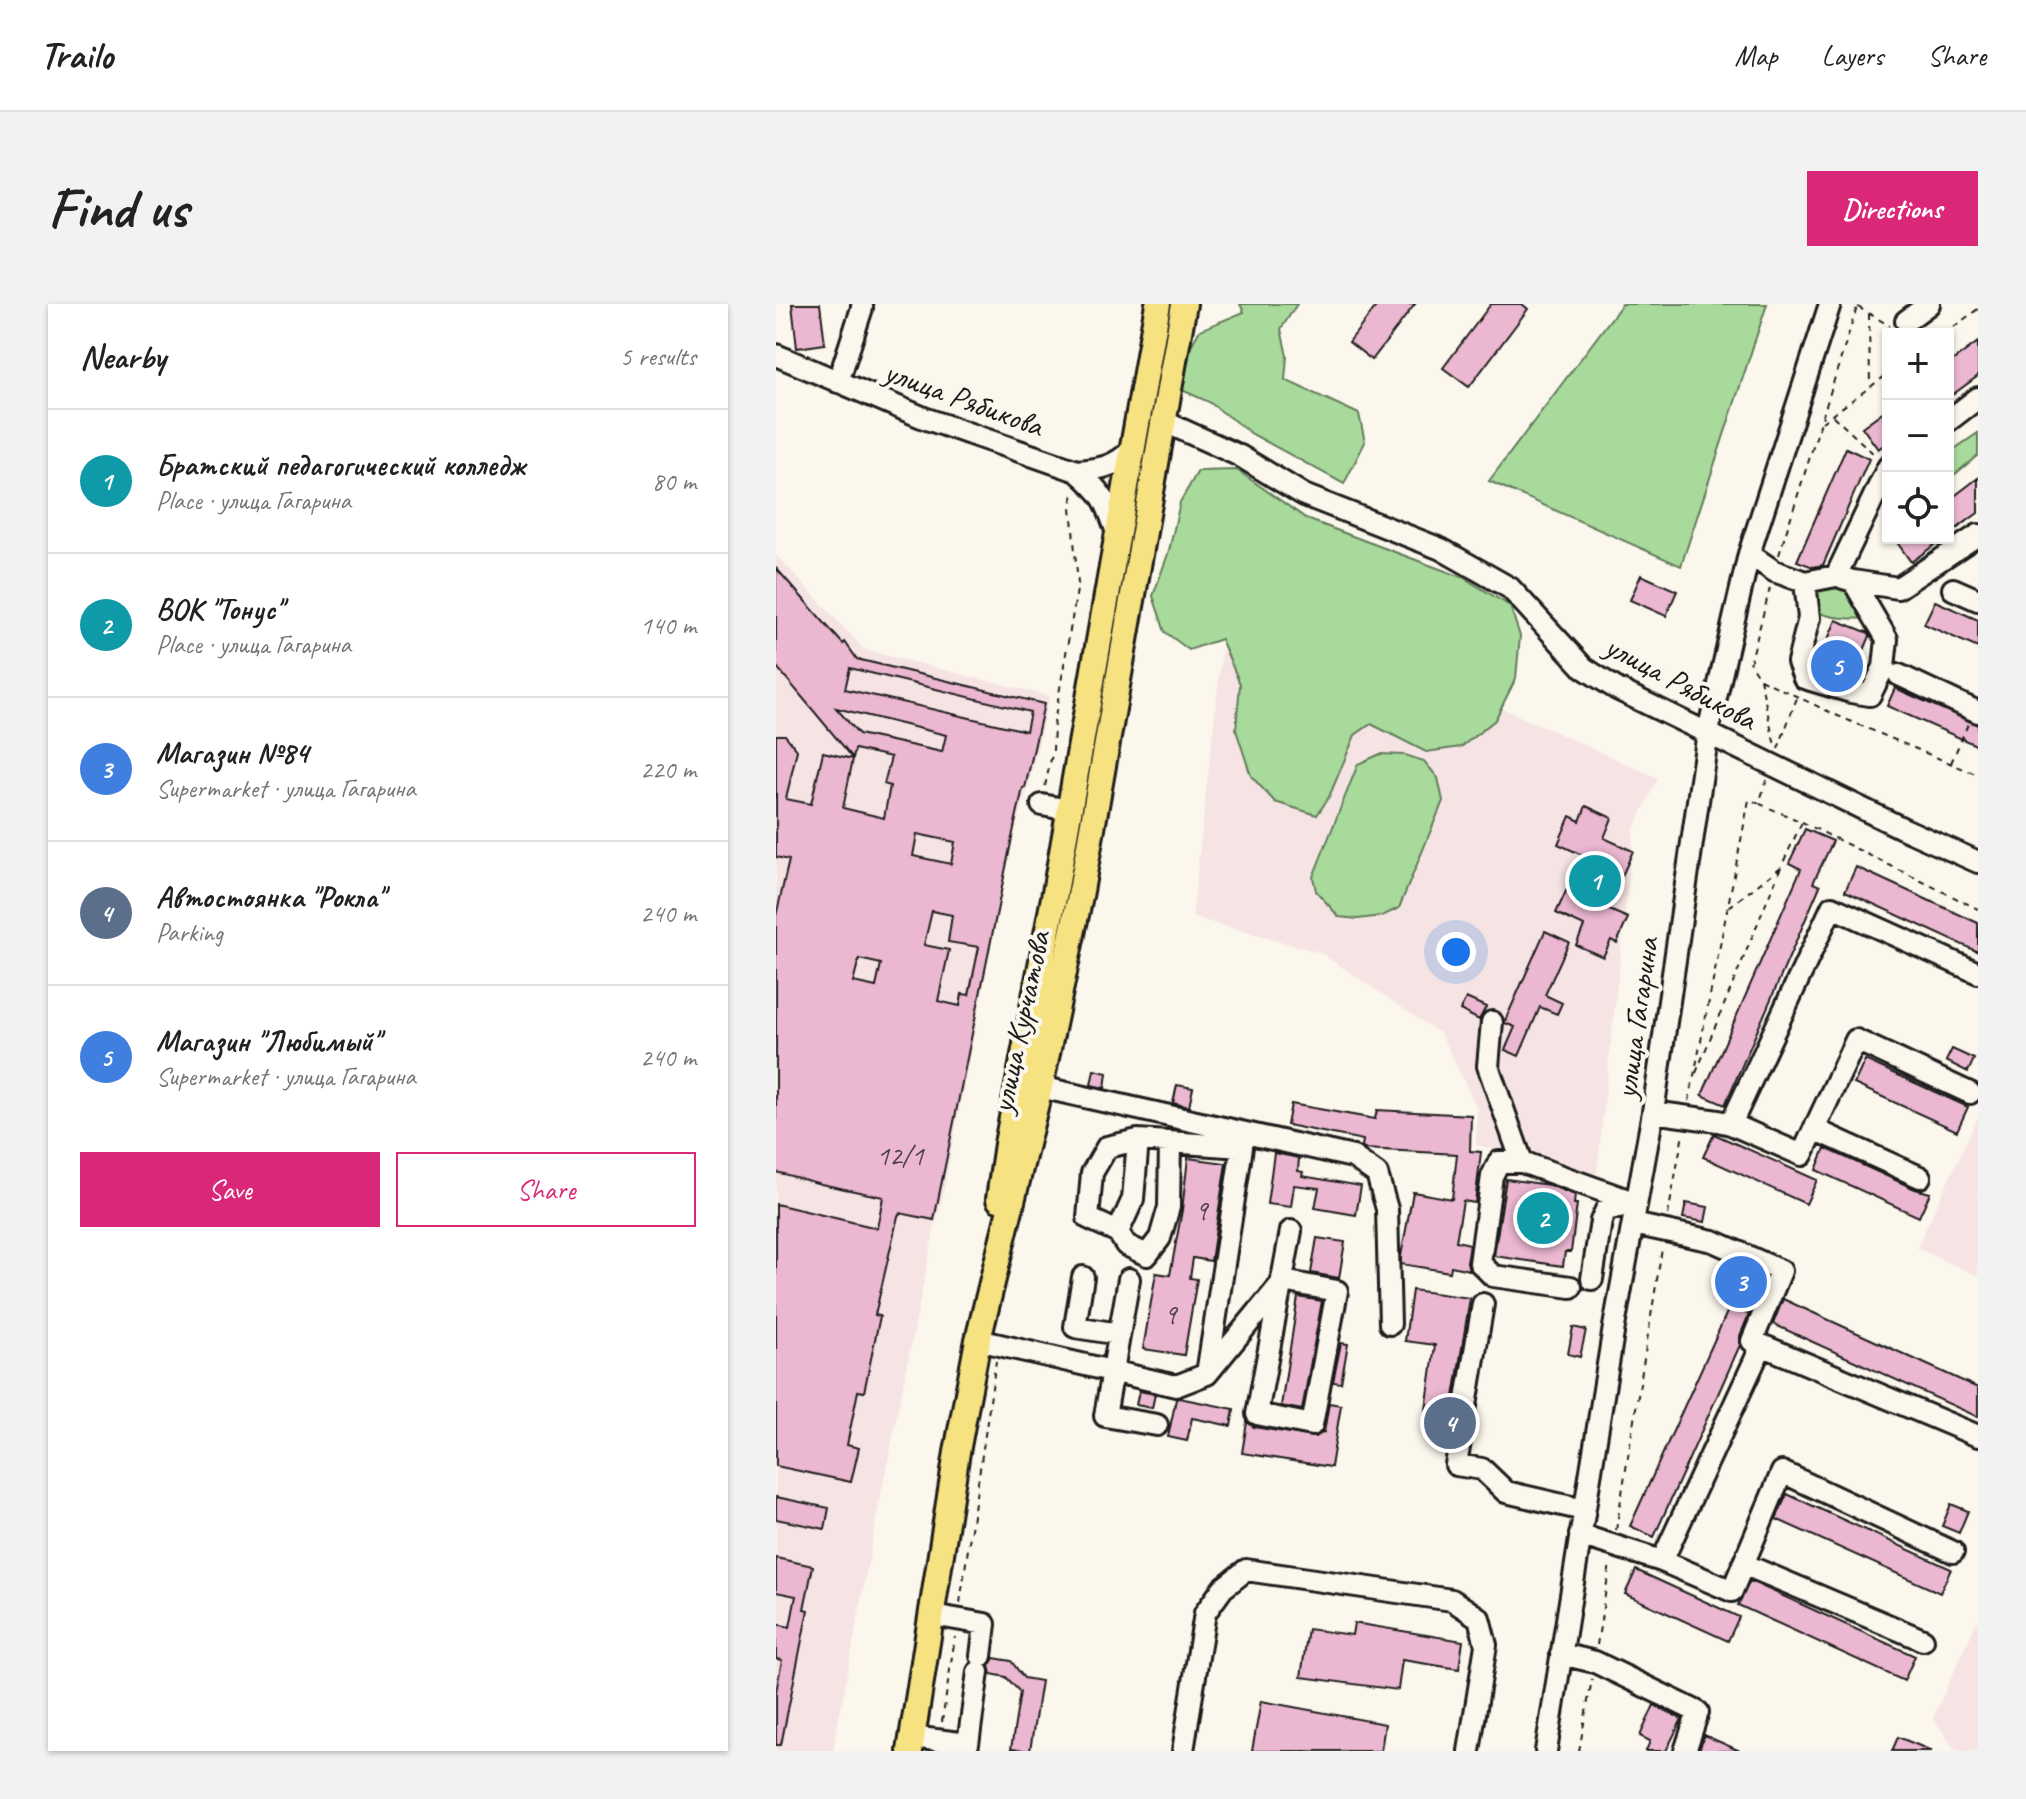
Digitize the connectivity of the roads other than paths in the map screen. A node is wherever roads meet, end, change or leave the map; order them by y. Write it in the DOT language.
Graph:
graph roads {
  1 [pos="862,304"];
  2 [pos="1158,304"];
  3 [pos="1184,304"];
  4 [pos="1830,304"];
  5 [pos="1929,304"];
  6 [pos="1906,321"];
  7 [pos="776,355"];
  8 [pos="838,382"];
  9 [pos="1978,398"];
  10 [pos="1954,416"];
  11 [pos="1163,421"];
  12 [pos="1132,450"];
  13 [pos="1886,472"];
  14 [pos="1076,479"];
  15 [pos="1117,533"];
  16 [pos="1978,535"];
  17 [pos="1749,554"];
  18 [pos="1844,578"];
  19 [pos="1805,582"];
  20 [pos="1953,589"];
  21 [pos="1978,600"];
  22 [pos="1899,675"];
  23 [pos="1976,711"];
  24 [pos="1708,732"];
  25 [pos="1042,805"];
  26 [pos="1069,810"];
  27 [pos="1978,862"];
  28 [pos="1056,887"];
  29 [pos="1081,891"];
  30 [pos="1978,973"];
  31 [pos="1492,1022"];
  32 [pos="1040,1087"];
  33 [pos="1970,1093"];
  34 [pos="1653,1112"];
  35 [pos="1731,1124"];
  36 [pos="1814,1129"];
  37 [pos="1138,1140"];
  38 [pos="1170,1142"];
  39 [pos="1522,1162"];
  40 [pos="1920,1177"];
  41 [pos="1634,1213"];
  42 [pos="1291,1231"];
  43 [pos="1118,1232"];
  44 [pos="1083,1277"];
  45 [pos="1129,1279"];
  46 [pos="1592,1279"];
  47 [pos="1283,1281"];
  48 [pos="1571,1287"];
  49 [pos="1483,1304"];
  50 [pos="1390,1324"];
  51 [pos="1119,1334"];
  52 [pos="988,1342"];
  53 [pos="1762,1345"];
  54 [pos="1112,1372"];
  55 [pos="1207,1374"];
  56 [pos="1157,1425"];
  57 [pos="1978,1436"];
  58 [pos="1584,1510"];
  59 [pos="1580,1535"];
  60 [pos="1953,1552"];
  61 [pos="1662,1561"];
  62 [pos="1743,1564"];
  63 [pos="932,1615"];
  64 [pos="1923,1640"];
  65 [pos="1561,1654"];
  66 [pos="911,1744"];
  67 [pos="1183,1751"];
  68 [pos="1469,1751"];
  69 [pos="1546,1751"];
  70 [pos="1685,1751"];
  1 -- 8 [label="street"];
  2 -- 12 [label="main road"];
  3 -- 11 [label="main road, улица Курчатова"];
  4 -- 17 [label="street, улица Гагарина"];
  5 -- 6 [label="street"];
  7 -- 8 [label="street, улица Рябикова"];
  8 -- 14 [label="street, улица Рябикова"];
  9 -- 10 [label="street"];
  11 -- 24 [label="street, улица Рябикова"];
  11 -- 29 [label="main road, улица Курчатова"];
  12 -- 14 [label="street"];
  12 -- 15 [label="main road"];
  13 -- 18 [label="street"];
  14 -- 15 [label="street"];
  15 -- 26 [label="main road"];
  16 -- 18 [label="street"];
  17 -- 19 [label="street"];
  17 -- 24 [label="street, улица Гагарина"];
  18 -- 19 [label="street"];
  18 -- 19 [label="street"];
  20 -- 21 [label="street"];
  22 -- 23 [label="street"];
  24 -- 27 [label="street, улица Рябикова"];
  24 -- 34 [label="street, улица Гагарина"];
  25 -- 26 [label="street"];
  26 -- 28 [label="main road"];
  28 -- 29 [label="main road"];
  28 -- 52 [label="main road"];
  29 -- 32 [label="main road, улица Курчатова"];
  30 -- 35 [label="street"];
  31 -- 39 [label="street"];
  32 -- 50 [label="street"];
  32 -- 52 [label="main road, улица Курчатова"];
  33 -- 36 [label="street"];
  34 -- 35 [label="street"];
  34 -- 41 [label="street, улица Гагарина"];
  35 -- 36 [label="street"];
  36 -- 40 [label="street"];
  37 -- 38 [label="street"];
  37 -- 43 [label="street"];
  37 -- 43 [label="street"];
  38 -- 43 [label="street"];
  38 -- 55 [label="street"];
  39 -- 41 [label="street"];
  39 -- 48 [label="street"];
  41 -- 46 [label="street"];
  41 -- 53 [label="street"];
  41 -- 58 [label="street, улица Гагарина"];
  42 -- 47 [label="street"];
  44 -- 51 [label="street"];
  45 -- 51 [label="street"];
  47 -- 47 [label="street"];
  47 -- 55 [label="street"];
  49 -- 58 [label="street"];
  51 -- 54 [label="street"];
  52 -- 54 [label="street"];
  52 -- 63 [label="main road, улица Курчатова"];
  53 -- 57 [label="street"];
  53 -- 61 [label="street"];
  54 -- 55 [label="street"];
  54 -- 56 [label="street"];
  58 -- 59 [label="street, улица Гагарина"];
  59 -- 61 [label="street"];
  59 -- 65 [label="street, улица Гагарина"];
  60 -- 62 [label="street"];
  61 -- 62 [label="street"];
  62 -- 64 [label="street"];
  63 -- 66 [label="main road, улица Курчатова"];
  63 -- 66 [label="street"];
  65 -- 69 [label="street, улица Гагарина"];
  65 -- 70 [label="street"];
  67 -- 68 [label="street"];
}
